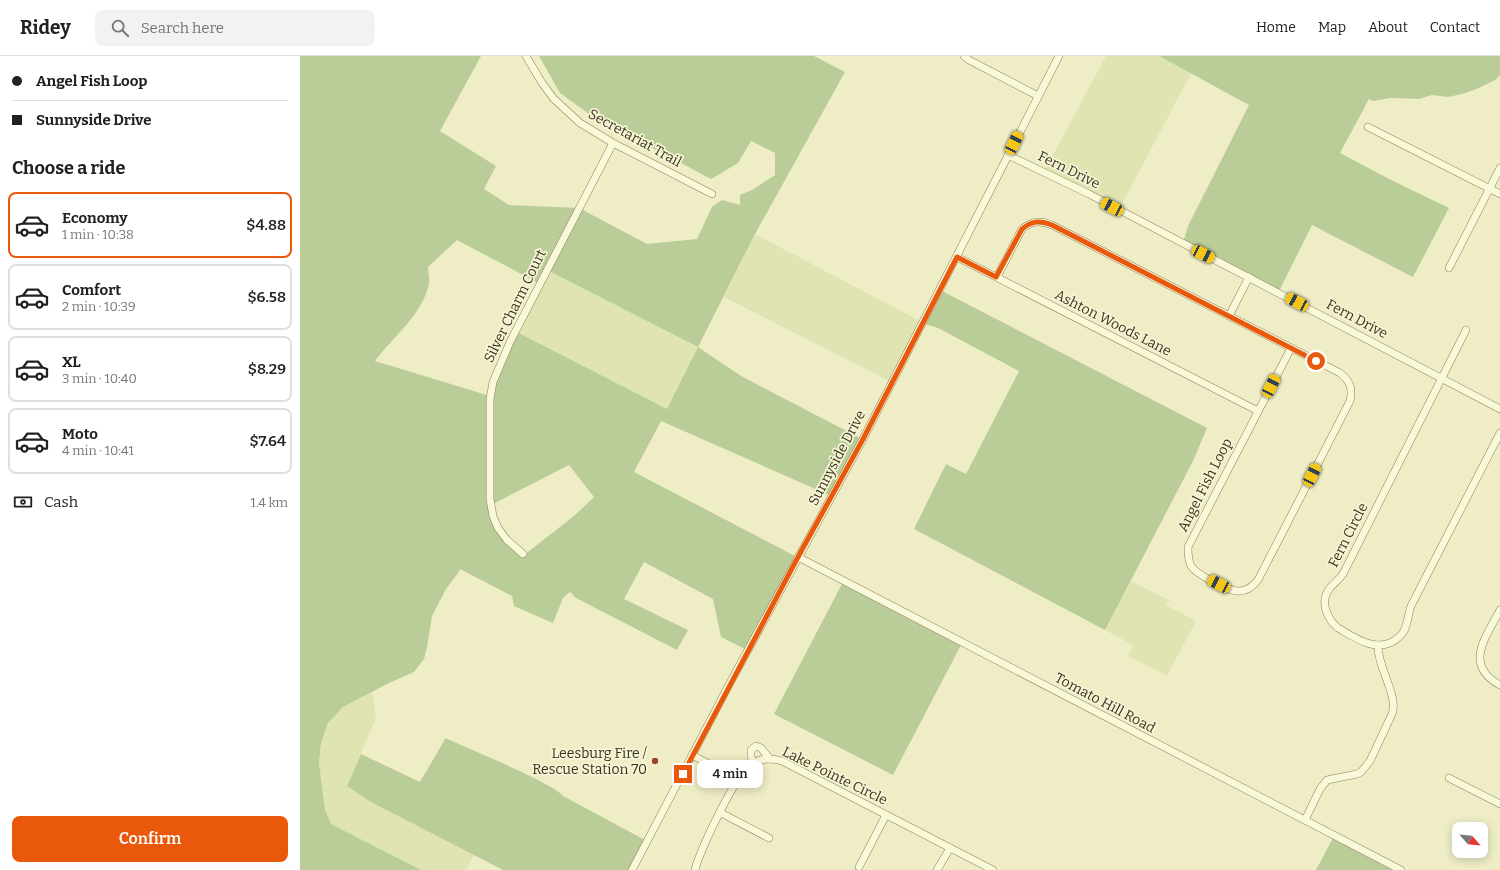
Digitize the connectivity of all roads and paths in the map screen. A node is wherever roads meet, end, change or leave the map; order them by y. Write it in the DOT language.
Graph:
graph roads {
  1 [pos="526,56"];
  2 [pos="964,56"];
  3 [pos="1059,56"];
  4 [pos="1038,96"];
  5 [pos="1368,127"];
  6 [pos="613,143"];
  7 [pos="1008,155"];
  8 [pos="1500,168"];
  9 [pos="1490,189"];
  10 [pos="712,194"];
  11 [pos="1500,194"];
  12 [pos="957,257"];
  13 [pos="1449,268"];
  14 [pos="996,277"];
  15 [pos="1249,278"];
  16 [pos="1229,316"];
  17 [pos="1466,330"];
  18 [pos="1291,348"];
  19 [pos="1443,379"];
  20 [pos="1500,409"];
  21 [pos="1258,411"];
  22 [pos="1500,433"];
  23 [pos="523,554"];
  24 [pos="798,557"];
  25 [pos="1500,610"];
  26 [pos="1378,646"];
  27 [pos="1500,685"];
  28 [pos="692,755"];
  29 [pos="770,759"];
  30 [pos="754,762"];
  31 [pos="1449,778"];
  32 [pos="738,779"];
  33 [pos="1500,804"];
  34 [pos="720,813"];
  35 [pos="886,815"];
  36 [pos="1305,820"];
  37 [pos="769,838"];
  38 [pos="950,848"];
  39 [pos="859,867"];
  40 [pos="632,870"];
  41 [pos="695,870"];
  42 [pos="938,870"];
  43 [pos="993,870"];
  44 [pos="1401,870"];
  1 -- 6 [label="street, Secretariat Trail"];
  2 -- 4 [label="street"];
  3 -- 4 [label="street, Sunnyside Drive"];
  4 -- 7 [label="street, Sunnyside Drive"];
  5 -- 9 [label="street"];
  6 -- 10 [label="street, Secretariat Trail"];
  6 -- 23 [label="street, Silver Charm Court"];
  7 -- 12 [label="street, Sunnyside Drive"];
  7 -- 15 [label="street, Fern Drive"];
  8 -- 9 [label="street"];
  9 -- 11 [label="street"];
  9 -- 13 [label="street"];
  12 -- 14 [label="street, Ashton Woods Lane"];
  12 -- 24 [label="street, Sunnyside Drive"];
  14 -- 16 [label="street, Angel Fish Loop"];
  14 -- 21 [label="street, Ashton Woods Lane"];
  15 -- 16 [label="street"];
  15 -- 19 [label="street, Fern Drive"];
  16 -- 18 [label="street, Angel Fish Loop"];
  17 -- 19 [label="street, Fern Circle"];
  18 -- 21 [label="street, Angel Fish Loop"];
  18 -- 21 [label="street, Angel Fish Loop"];
  19 -- 20 [label="street, Fern Drive"];
  19 -- 26 [label="street, Fern Circle"];
  22 -- 26 [label="street"];
  24 -- 28 [label="street, Sunnyside Drive"];
  24 -- 36 [label="street, Tomato Hill Road"];
  25 -- 27 [label="street"];
  26 -- 36 [label="street"];
  28 -- 32 [label="street"];
  28 -- 40 [label="street, Sunnyside Drive"];
  29 -- 30 [label="street, Lake Pointe Circle"];
  29 -- 30 [label="street"];
  29 -- 35 [label="street, Lake Pointe Circle"];
  30 -- 32 [label="street"];
  31 -- 33 [label="street"];
  32 -- 34 [label="street"];
  34 -- 37 [label="street"];
  34 -- 41 [label="street"];
  35 -- 38 [label="street, Lake Pointe Circle"];
  35 -- 39 [label="street"];
  36 -- 44 [label="street, Tomato Hill Road"];
  38 -- 42 [label="street"];
  38 -- 43 [label="street, Lake Pointe Circle"];
}
